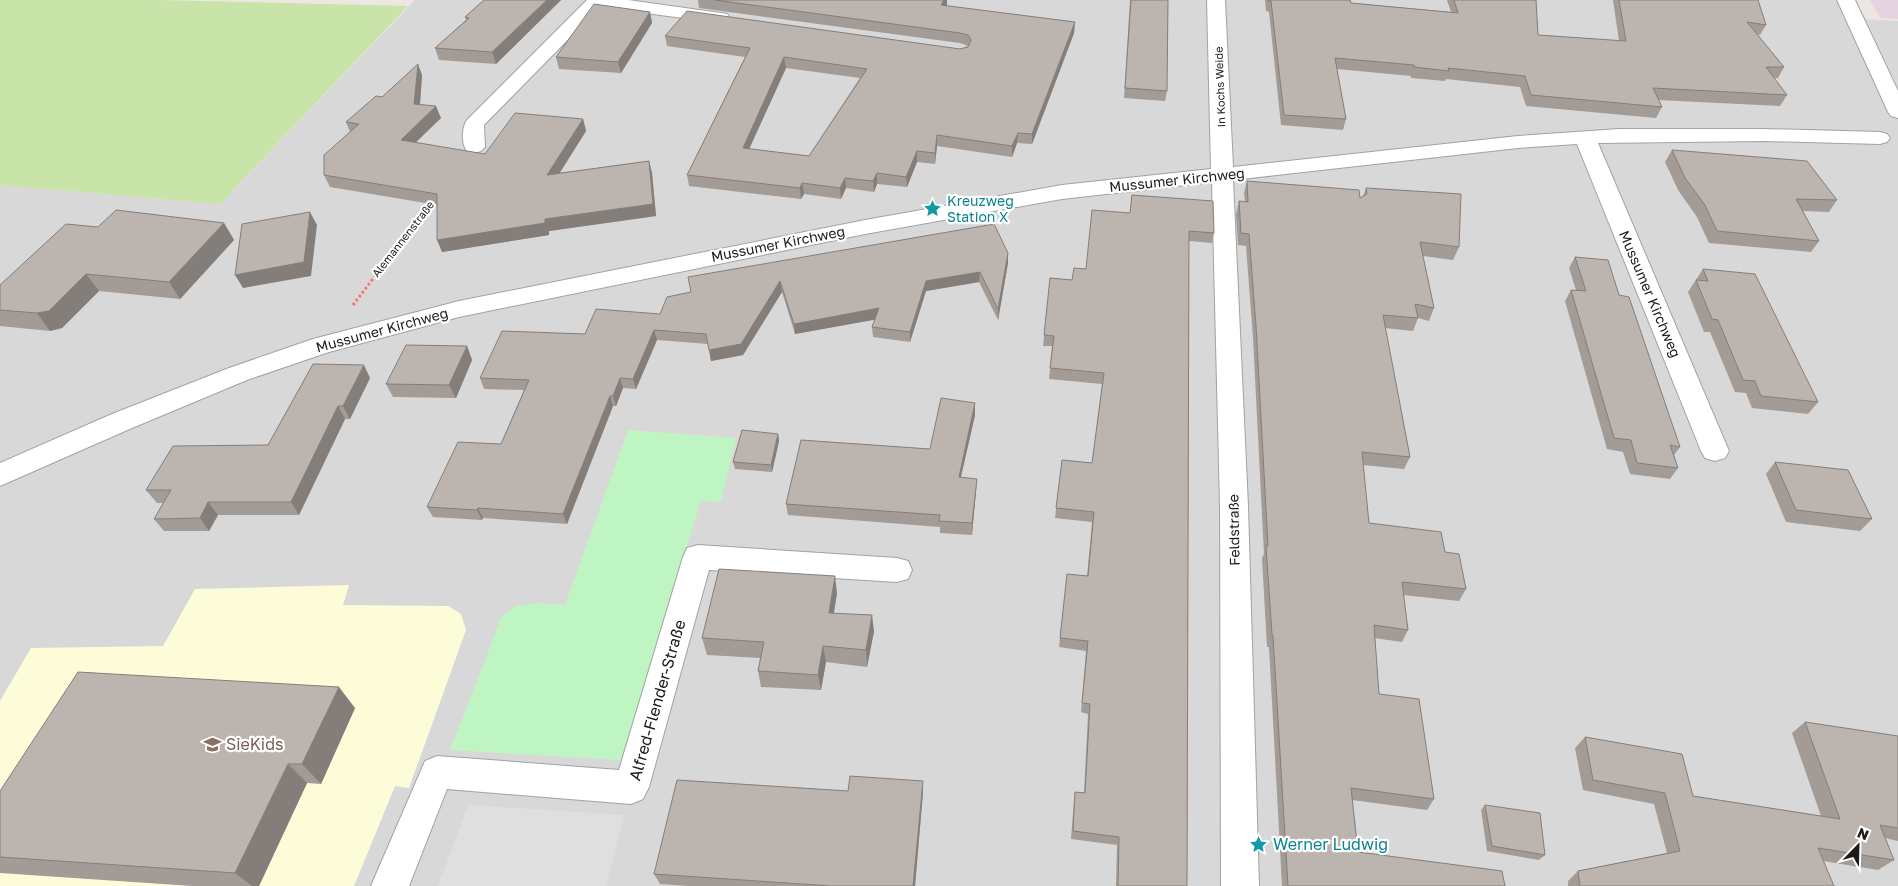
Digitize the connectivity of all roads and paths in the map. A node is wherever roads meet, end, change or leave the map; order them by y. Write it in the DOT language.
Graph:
graph roads {
  1 [pos="597,0"];
  2 [pos="1216,0"];
  3 [pos="1846,0"];
  4 [pos="700,7"];
  5 [pos="739,20"];
  6 [pos="1898,112"];
  7 [pos="1585,137"];
  8 [pos="1880,138"];
  9 [pos="474,147"];
  10 [pos="1223,175"];
  11 [pos="438,194"];
  12 [pos="322,345"];
  13 [pos="1715,451"];
  14 [pos="0,475"];
  15 [pos="898,570"];
  16 [pos="390,886"];
  17 [pos="1240,886"];
  1 -- 4 [label="street"];
  1 -- 9 [label="street"];
  2 -- 10 [label="street, In Kochs Weide"];
  3 -- 6 [label="street"];
  4 -- 5 [label="street"];
  7 -- 8 [label="street, Mussumer Kirchweg"];
  7 -- 10 [label="street, Mussumer Kirchweg"];
  7 -- 13 [label="street, Mussumer Kirchweg"];
  10 -- 12 [label="street, Mussumer Kirchweg"];
  10 -- 17 [label="street, Feldstraße"];
  11 -- 12 [label="path, Alemannenstraße"];
  12 -- 14 [label="street, Mussumer Kirchweg"];
  15 -- 16 [label="street, Alfred-Flender-Straße"];
}
